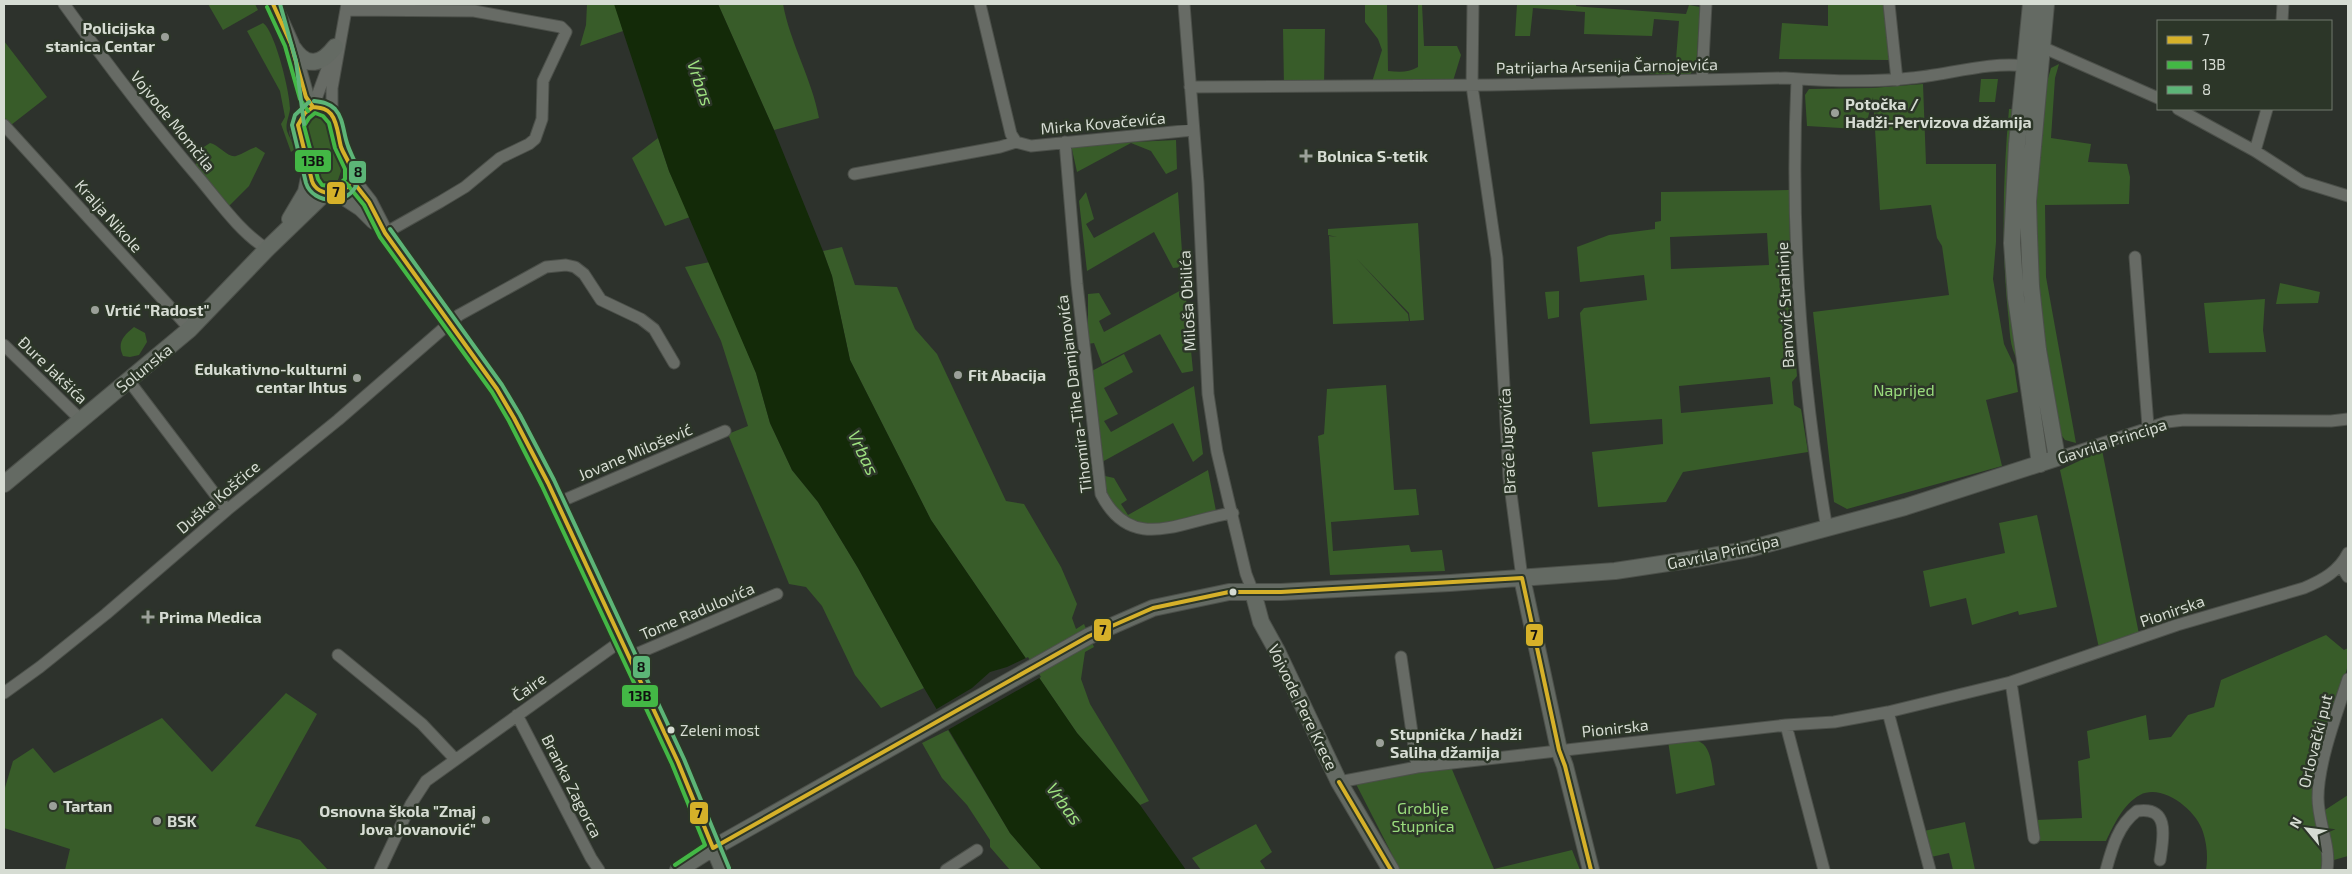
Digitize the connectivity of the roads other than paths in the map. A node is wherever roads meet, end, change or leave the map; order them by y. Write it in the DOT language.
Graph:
graph roads {
  1 [pos="64,4"];
  2 [pos="273,4"];
  3 [pos="496,4"];
  4 [pos="980,4"];
  5 [pos="1184,4"];
  6 [pos="1473,4"];
  7 [pos="1706,4"];
  8 [pos="1889,4"];
  9 [pos="2032,4"];
  10 [pos="2046,4"];
  11 [pos="2283,4"];
  12 [pos="347,7"];
  13 [pos="499,15"];
  14 [pos="2282,20"];
  15 [pos="342,24"];
  16 [pos="288,39"];
  17 [pos="335,47"];
  18 [pos="2042,48"];
  19 [pos="2067,58"];
  20 [pos="2025,66"];
  21 [pos="1797,79"];
  22 [pos="1702,80"];
  23 [pos="1897,80"];
  24 [pos="2038,84"];
  25 [pos="1472,86"];
  26 [pos="1190,87"];
  27 [pos="2157,98"];
  28 [pos="313,107"];
  29 [pos="2180,110"];
  30 [pos="2267,110"];
  31 [pos="332,116"];
  32 [pos="298,124"];
  33 [pos="4,125"];
  34 [pos="1193,130"];
  35 [pos="1016,142"];
  36 [pos="1065,142"];
  37 [pos="2255,150"];
  38 [pos="310,171"];
  39 [pos="854,174"];
  40 [pos="351,179"];
  41 [pos="331,194"];
  42 [pos="2348,196"];
  43 [pos="384,231"];
  44 [pos="271,245"];
  45 [pos="2135,257"];
  46 [pos="450,324"];
  47 [pos="190,329"];
  48 [pos="4,345"];
  49 [pos="674,363"];
  50 [pos="128,382"];
  51 [pos="80,419"];
  52 [pos="2348,420"];
  53 [pos="2148,426"];
  54 [pos="725,431"];
  55 [pos="2057,458"];
  56 [pos="2040,464"];
  57 [pos="4,484"];
  58 [pos="557,502"];
  59 [pos="227,510"];
  60 [pos="1232,514"];
  61 [pos="1827,529"];
  62 [pos="2348,552"];
  63 [pos="2341,566"];
  64 [pos="2348,577"];
  65 [pos="1522,578"];
  66 [pos="1253,592"];
  67 [pos="777,594"];
  68 [pos="621,641"];
  69 [pos="338,655"];
  70 [pos="629,657"];
  71 [pos="1402,657"];
  72 [pos="2348,679"];
  73 [pos="2010,682"];
  74 [pos="4,693"];
  75 [pos="1888,712"];
  76 [pos="517,715"];
  77 [pos="1786,725"];
  78 [pos="1558,750"];
  79 [pos="454,759"];
  80 [pos="1417,767"];
  81 [pos="1339,782"];
  82 [pos="2034,838"];
  83 [pos="713,848"];
  84 [pos="977,850"];
  85 [pos="2160,860"];
  86 [pos="2328,869"];
  87 [pos="380,870"];
  88 [pos="599,870"];
  89 [pos="678,870"];
  90 [pos="723,870"];
  91 [pos="946,870"];
  92 [pos="1392,870"];
  93 [pos="1591,870"];
  94 [pos="1824,870"];
  95 [pos="1930,870"];
  96 [pos="2106,870"];
  1 -- 44 [label="street, Vojvode Momčila"];
  2 -- 16 [label="main road"];
  3 -- 13 [label="street"];
  4 -- 35 [label="street"];
  5 -- 26 [label="street, Miloša Obilića"];
  6 -- 25 [label="street, Braće Jugovića"];
  7 -- 22 [label="street"];
  8 -- 23 [label="street"];
  9 -- 20 [label="main road"];
  10 -- 18 [label="main road"];
  11 -- 14 [label="street"];
  12 -- 13 [label="street"];
  12 -- 15 [label="street"];
  13 -- 43 [label="street"];
  15 -- 17 [label="street"];
  15 -- 31 [label="street"];
  16 -- 17 [label="main road"];
  16 -- 28 [label="main road"];
  16 -- 32 [label="main road"];
  17 -- 28 [label="street"];
  18 -- 19 [label="street"];
  18 -- 24 [label="main road"];
  19 -- 24 [label="street"];
  19 -- 27 [label="street"];
  20 -- 23 [label="street, Patrijarha Arsenija Čarnojevića"];
  20 -- 56 [label="main road"];
  21 -- 22 [label="street, Patrijarha Arsenija Čarnojevića"];
  21 -- 23 [label="street, Patrijarha Arsenija Čarnojevića"];
  21 -- 61 [label="street, Banović Strahinje"];
  22 -- 25 [label="street, Patrijarha Arsenija Čarnojevića"];
  24 -- 55 [label="main road"];
  25 -- 26 [label="street, Patrijarha Arsenija Čarnojevića"];
  25 -- 65 [label="street, Braće Jugovića"];
  26 -- 34 [label="street, Miloša Obilića"];
  28 -- 31 [label="main road"];
  28 -- 32 [label="main road"];
  29 -- 37 [label="street"];
  30 -- 37 [label="street"];
  31 -- 40 [label="main road"];
  32 -- 38 [label="main road"];
  33 -- 47 [label="street, Kralja Nikole"];
  34 -- 36 [label="street, Mirka Kovačevića"];
  34 -- 60 [label="street, Miloša Obilića"];
  35 -- 36 [label="street, Mirka Kovačevića"];
  35 -- 39 [label="street, Mirka Kovačevića"];
  36 -- 60 [label="street, Tihomira-Tihe Damjanovića"];
  37 -- 42 [label="street"];
  38 -- 41 [label="main road"];
  38 -- 44 [label="main road, Solunska"];
  40 -- 41 [label="main road, Solunska"];
  40 -- 43 [label="main road"];
  41 -- 43 [label="main road"];
  41 -- 44 [label="main road, Solunska"];
  43 -- 46 [label="main road"];
  44 -- 47 [label="main road, Solunska"];
  45 -- 53 [label="street"];
  46 -- 49 [label="street, Duška Koščice"];
  46 -- 58 [label="main road"];
  46 -- 59 [label="street, Duška Koščice"];
  47 -- 50 [label="main road, Solunska"];
  48 -- 51 [label="street, Đure Jakšića"];
  50 -- 51 [label="main road, Solunska"];
  50 -- 59 [label="street"];
  51 -- 57 [label="main road, Solunska"];
  52 -- 53 [label="street, Gavrila Principa"];
  53 -- 55 [label="street, Gavrila Principa"];
  54 -- 58 [label="street, Jovane Milošević"];
  55 -- 56 [label="main road, Gavrila Principa"];
  56 -- 61 [label="main road, Gavrila Principa"];
  58 -- 68 [label="main road"];
  59 -- 74 [label="street, Duška Koščice"];
  60 -- 66 [label="street, Miloša Obilića"];
  61 -- 65 [label="main road, Gavrila Principa"];
  62 -- 63 [label="street"];
  63 -- 64 [label="street"];
  63 -- 73 [label="street, Pionirska"];
  65 -- 66 [label="main road, Gavrila Principa"];
  65 -- 78 [label="main road, Braće Jugovića"];
  66 -- 81 [label="main road, Vojvode Pere Krece"];
  66 -- 83 [label="main road, Gavrila Principa"];
  67 -- 70 [label="street, Tome Radulovića"];
  68 -- 70 [label="main road"];
  68 -- 76 [label="street, Čaire"];
  69 -- 79 [label="street"];
  70 -- 83 [label="main road"];
  71 -- 80 [label="street"];
  72 -- 86 [label="street, Orlovački put"];
  73 -- 75 [label="street, Pionirska"];
  73 -- 82 [label="street"];
  75 -- 77 [label="street, Pionirska"];
  75 -- 95 [label="street"];
  76 -- 79 [label="street, Čaire"];
  76 -- 88 [label="street, Branka Zagorca"];
  77 -- 78 [label="street, Pionirska"];
  77 -- 94 [label="street"];
  78 -- 80 [label="street, Pionirska"];
  78 -- 93 [label="main road, Braće Jugovića"];
  79 -- 87 [label="street, Čaire"];
  80 -- 81 [label="street, Pionirska"];
  81 -- 92 [label="main road, Vojvode Pere Krece"];
  83 -- 89 [label="main road, Gavrila Principa"];
  83 -- 90 [label="main road"];
  84 -- 91 [label="street"];
  85 -- 96 [label="street"];
}
